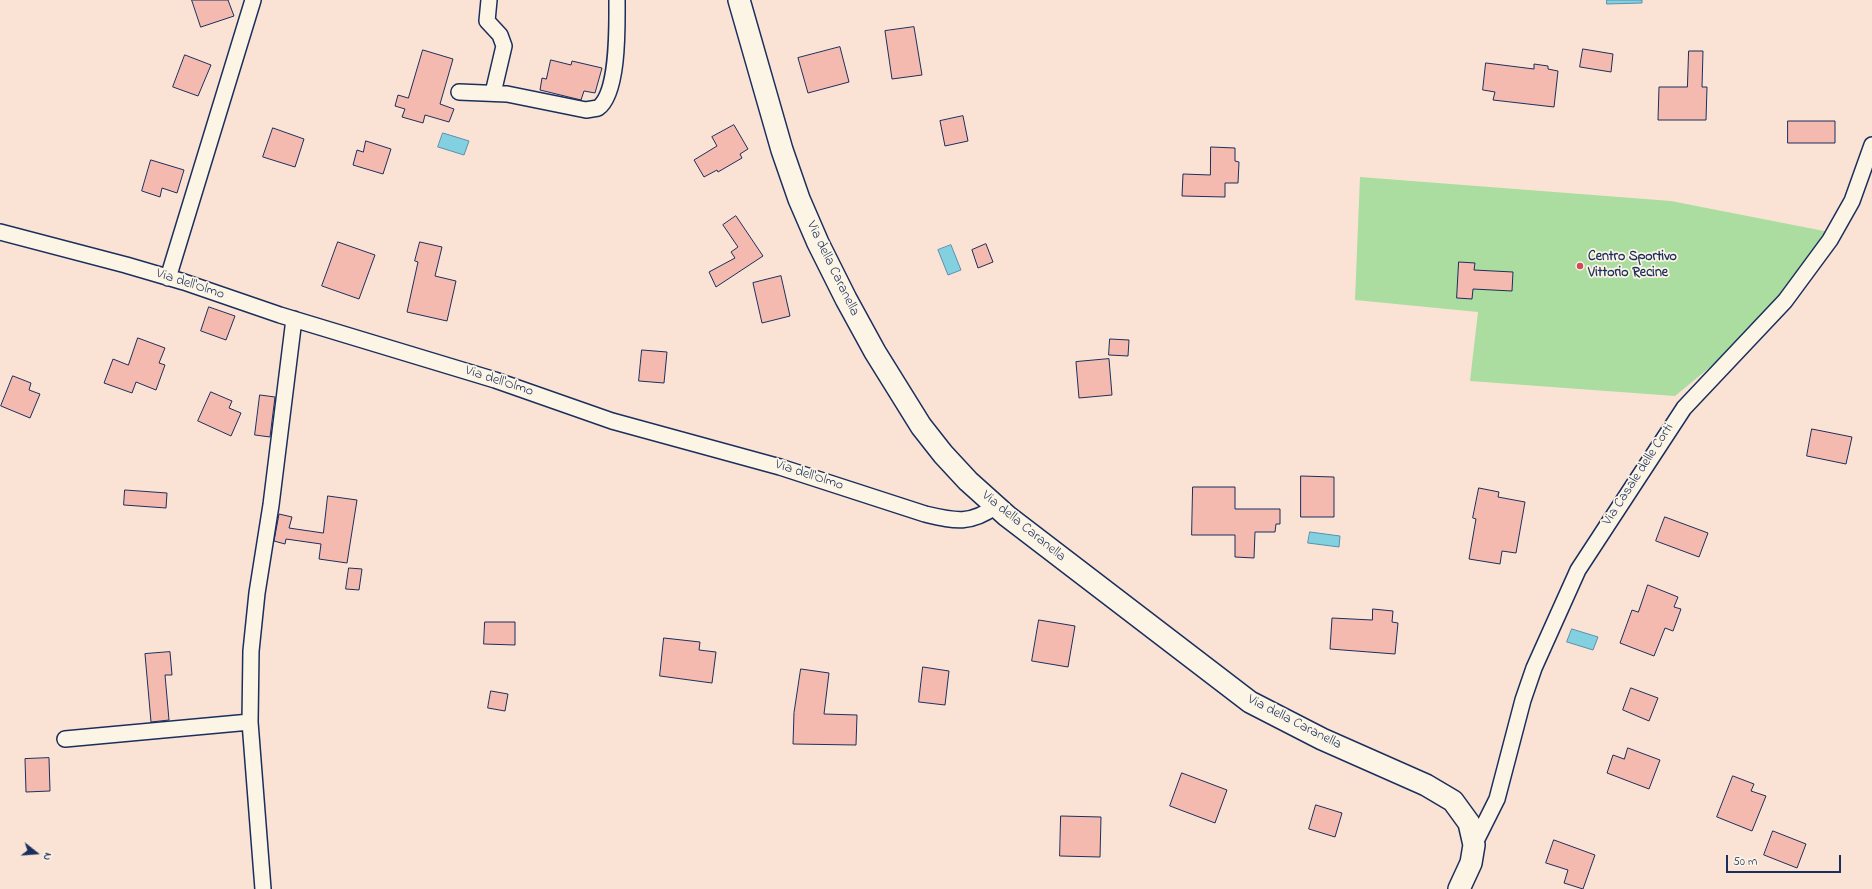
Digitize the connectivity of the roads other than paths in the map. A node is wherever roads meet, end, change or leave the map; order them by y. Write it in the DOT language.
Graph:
graph roads {
  1 [pos="253,0"];
  2 [pos="489,0"];
  3 [pos="617,0"];
  4 [pos="739,0"];
  5 [pos="459,92"];
  6 [pos="494,93"];
  7 [pos="1872,145"];
  8 [pos="0,232"];
  9 [pos="168,278"];
  10 [pos="294,319"];
  11 [pos="996,506"];
  12 [pos="250,722"];
  13 [pos="65,738"];
  14 [pos="1474,845"];
  15 [pos="263,889"];
  16 [pos="1459,889"];
  1 -- 9 [label="street"];
  2 -- 6 [label="street"];
  3 -- 6 [label="street"];
  4 -- 11 [label="main road, Via della Caranella"];
  5 -- 6 [label="street"];
  7 -- 14 [label="street, Via Casale delle Corti"];
  8 -- 9 [label="street, Via dell'Olmo"];
  9 -- 10 [label="street, Via dell'Olmo"];
  10 -- 11 [label="street, Via dell'Olmo"];
  10 -- 12 [label="street"];
  11 -- 14 [label="main road, Via della Caranella"];
  12 -- 13 [label="street"];
  12 -- 15 [label="street"];
  14 -- 16 [label="main road, Via della Caranella"];
}
